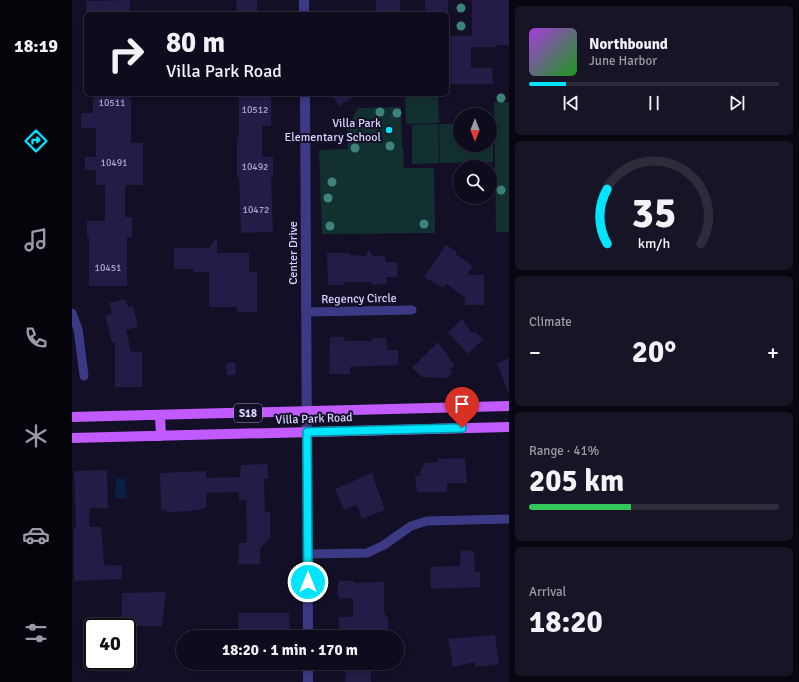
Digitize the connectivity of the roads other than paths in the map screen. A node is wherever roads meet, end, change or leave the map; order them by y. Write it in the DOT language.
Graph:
graph roads {
  1 [pos="304,0"];
  2 [pos="304,12"];
  3 [pos="305,96"];
  4 [pos="412,310"];
  5 [pos="306,312"];
  6 [pos="72,313"];
  7 [pos="84,376"];
  8 [pos="509,406"];
  9 [pos="307,412"];
  10 [pos="160,415"];
  11 [pos="72,417"];
  12 [pos="509,427"];
  13 [pos="307,432"];
  14 [pos="161,436"];
  15 [pos="72,438"];
  16 [pos="509,519"];
  17 [pos="308,554"];
  18 [pos="308,630"];
  19 [pos="308,670"];
  20 [pos="308,682"];
  1 -- 2 [label="street"];
  3 -- 5 [label="street, Center Drive"];
  4 -- 5 [label="street, Regency Circle"];
  5 -- 9 [label="street, Center Drive"];
  6 -- 7 [label="street"];
  8 -- 9 [label="main road, Villa Park Road / S18"];
  9 -- 10 [label="main road, Villa Park Road / S18"];
  9 -- 13 [label="street, Center Drive"];
  10 -- 11 [label="main road, Villa Park Road / S18"];
  10 -- 14 [label="main road"];
  12 -- 13 [label="main road, Villa Park Road / S18"];
  13 -- 14 [label="main road, Villa Park Road / S18"];
  13 -- 17 [label="street"];
  14 -- 15 [label="main road, Villa Park Road / S18"];
  16 -- 17 [label="street"];
  17 -- 18 [label="street"];
  19 -- 20 [label="street"];
}
